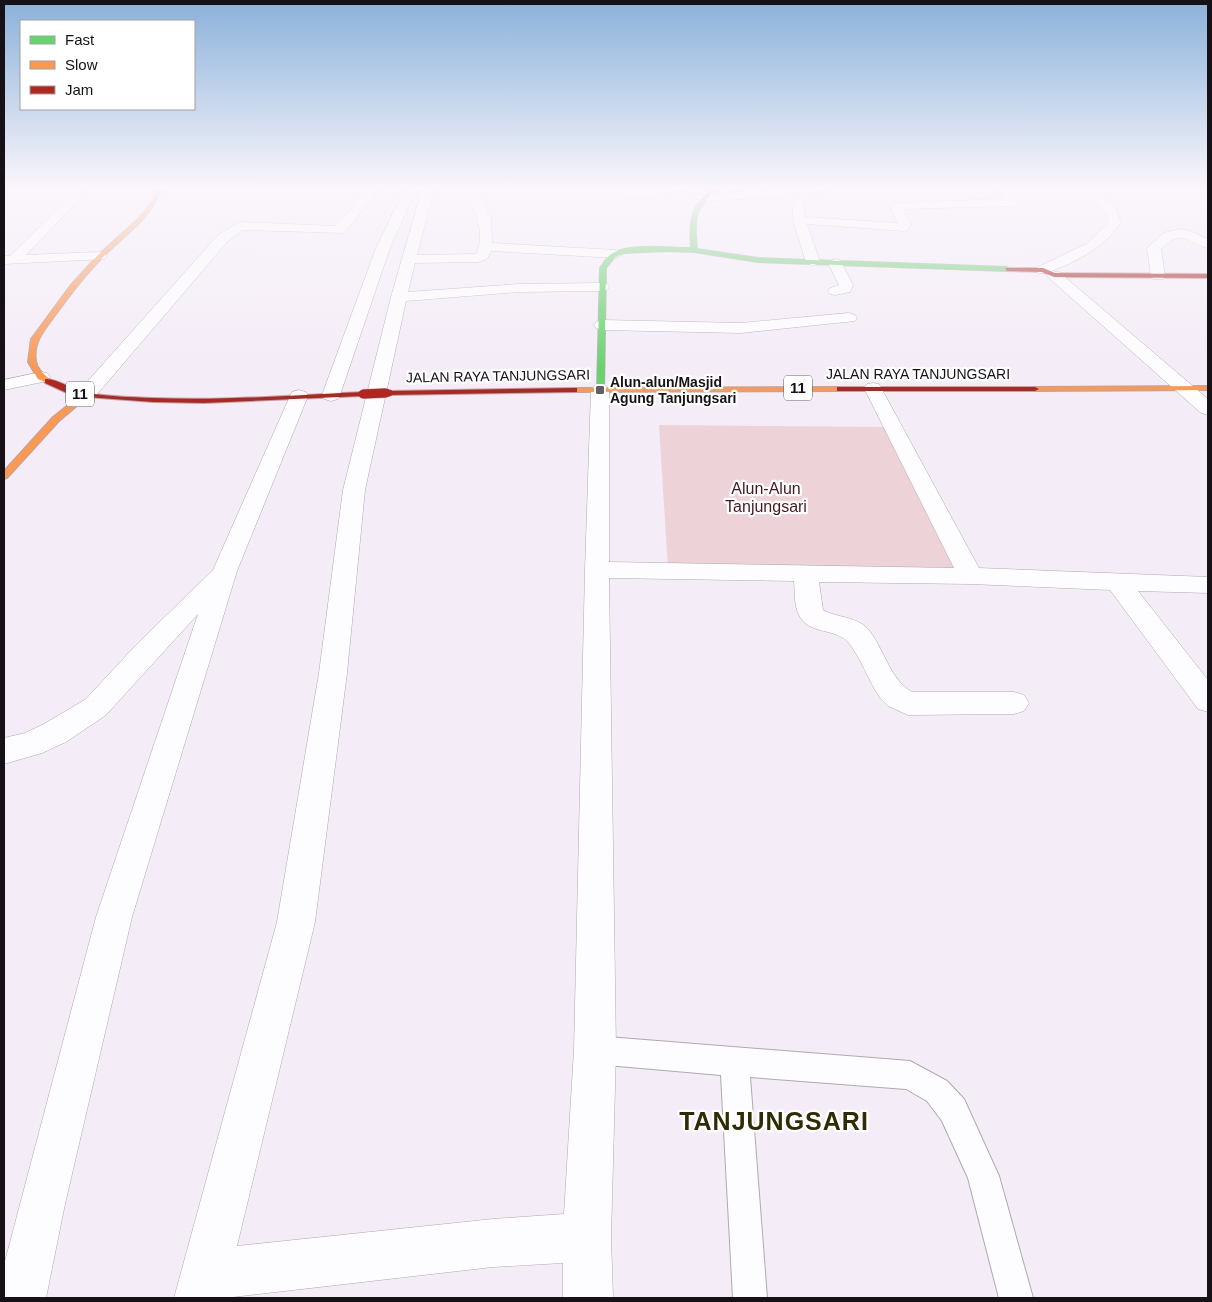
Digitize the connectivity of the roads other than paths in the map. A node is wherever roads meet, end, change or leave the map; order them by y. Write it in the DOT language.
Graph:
graph roads {
  1 [pos="23,247"];
  2 [pos="110,247"];
  3 [pos="214,247"];
  4 [pos="384,247"];
  5 [pos="413,247"];
  6 [pos="486,247"];
  7 [pos="694,247"];
  8 [pos="809,247"];
  9 [pos="1093,247"];
  10 [pos="1155,247"];
  11 [pos="694,250"];
  12 [pos="616,254"];
  13 [pos="100,256"];
  14 [pos="410,259"];
  15 [pos="8,260"];
  16 [pos="813,262"];
  17 [pos="835,263"];
  18 [pos="1049,272"];
  19 [pos="1158,276"];
  20 [pos="1208,276"];
  21 [pos="602,287"];
  22 [pos="835,291"];
  23 [pos="399,296"];
  24 [pos="849,318"];
  25 [pos="602,325"];
  26 [pos="41,377"];
  27 [pos="4,385"];
  28 [pos="873,388"];
  29 [pos="1184,388"];
  30 [pos="1208,388"];
  31 [pos="600,390"];
  32 [pos="86,395"];
  33 [pos="315,395"];
  34 [pos="1208,409"];
  35 [pos="4,476"];
  36 [pos="598,570"];
  37 [pos="225,571"];
  38 [pos="805,574"];
  39 [pos="970,576"];
  40 [pos="1118,583"];
  41 [pos="1208,585"];
  42 [pos="1208,702"];
  43 [pos="1014,703"];
  44 [pos="4,750"];
  45 [pos="595,1050"];
  46 [pos="735,1062"];
  47 [pos="587,1237"];
  48 [pos="203,1286"];
  49 [pos="21,1298"];
  50 [pos="588,1298"];
  51 [pos="750,1298"];
  52 [pos="1016,1298"];
  1 -- 15 [label="street"];
  2 -- 13 [label="main road"];
  3 -- 32 [label="street"];
  4 -- 33 [label="street"];
  5 -- 14 [label="street"];
  6 -- 12 [label="street"];
  6 -- 14 [label="street"];
  7 -- 11 [label="main road"];
  8 -- 16 [label="street"];
  9 -- 18 [label="street"];
  10 -- 19 [label="street"];
  11 -- 12 [label="main road"];
  11 -- 16 [label="main road"];
  12 -- 21 [label="main road"];
  13 -- 15 [label="street"];
  13 -- 26 [label="main road"];
  14 -- 23 [label="street"];
  16 -- 17 [label="main road"];
  17 -- 18 [label="main road"];
  17 -- 22 [label="street"];
  18 -- 19 [label="main road"];
  18 -- 29 [label="street"];
  19 -- 20 [label="main road"];
  21 -- 23 [label="street"];
  21 -- 25 [label="main road"];
  23 -- 48 [label="street"];
  24 -- 25 [label="street"];
  25 -- 31 [label="main road"];
  26 -- 27 [label="street"];
  26 -- 32 [label="main road, 11"];
  28 -- 29 [label="main road, JALAN RAYA TANJUNGSARI / 11"];
  28 -- 31 [label="main road, JALAN RAYA TANJUNGSARI / 11"];
  28 -- 39 [label="street"];
  29 -- 30 [label="main road, JALAN RAYA TANJUNGSARI / 11"];
  29 -- 34 [label="street"];
  31 -- 33 [label="main road, JALAN RAYA TANJUNGSARI / 11, bridge"];
  31 -- 36 [label="street"];
  32 -- 33 [label="main road, 11"];
  32 -- 35 [label="main road"];
  33 -- 37 [label="street"];
  36 -- 38 [label="street"];
  36 -- 45 [label="street"];
  37 -- 44 [label="street"];
  37 -- 49 [label="street"];
  38 -- 39 [label="street"];
  38 -- 43 [label="street"];
  39 -- 40 [label="street"];
  40 -- 41 [label="street"];
  40 -- 42 [label="street"];
  45 -- 46 [label="lane"];
  45 -- 47 [label="street"];
  46 -- 51 [label="lane"];
  46 -- 52 [label="lane"];
  47 -- 48 [label="street"];
  47 -- 50 [label="street"];
}
